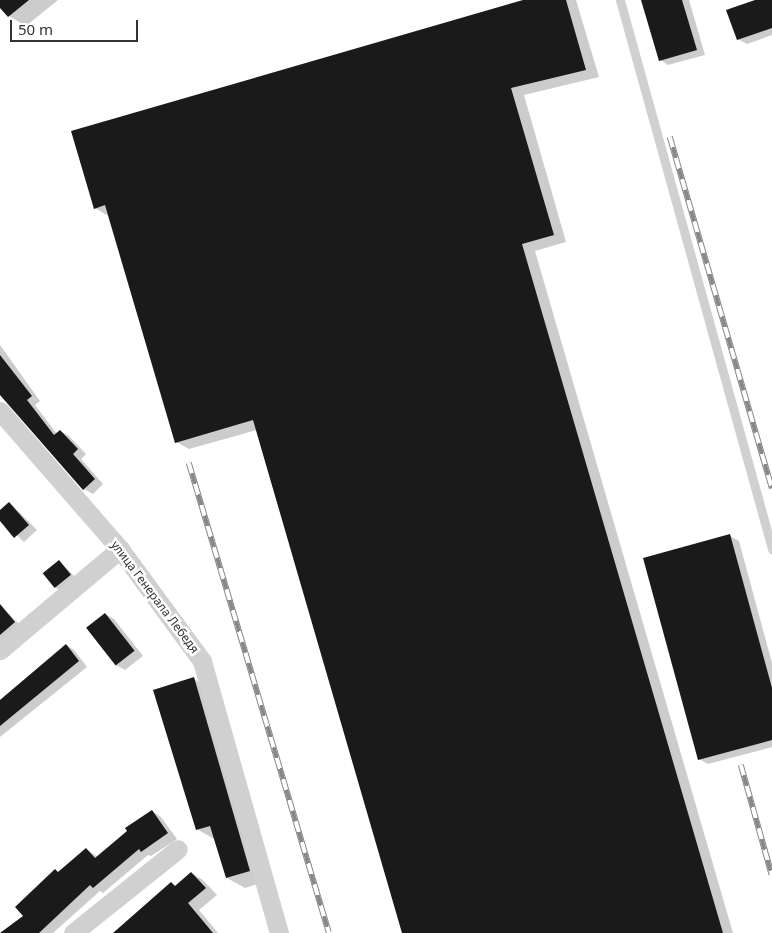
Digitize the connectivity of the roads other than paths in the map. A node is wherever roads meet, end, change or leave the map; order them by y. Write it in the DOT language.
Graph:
graph roads {
  1 [pos="620,0"];
  2 [pos="0,411"];
  3 [pos="120,549"];
  4 [pos="772,550"];
  5 [pos="0,650"];
  6 [pos="178,849"];
  7 [pos="73,933"];
  8 [pos="279,933"];
  1 -- 4 [label="lane"];
  2 -- 3 [label="street, улица Генерала Лебедя"];
  3 -- 5 [label="street"];
  3 -- 8 [label="street, улица Генерала Лебедя"];
  6 -- 7 [label="street"];
}
